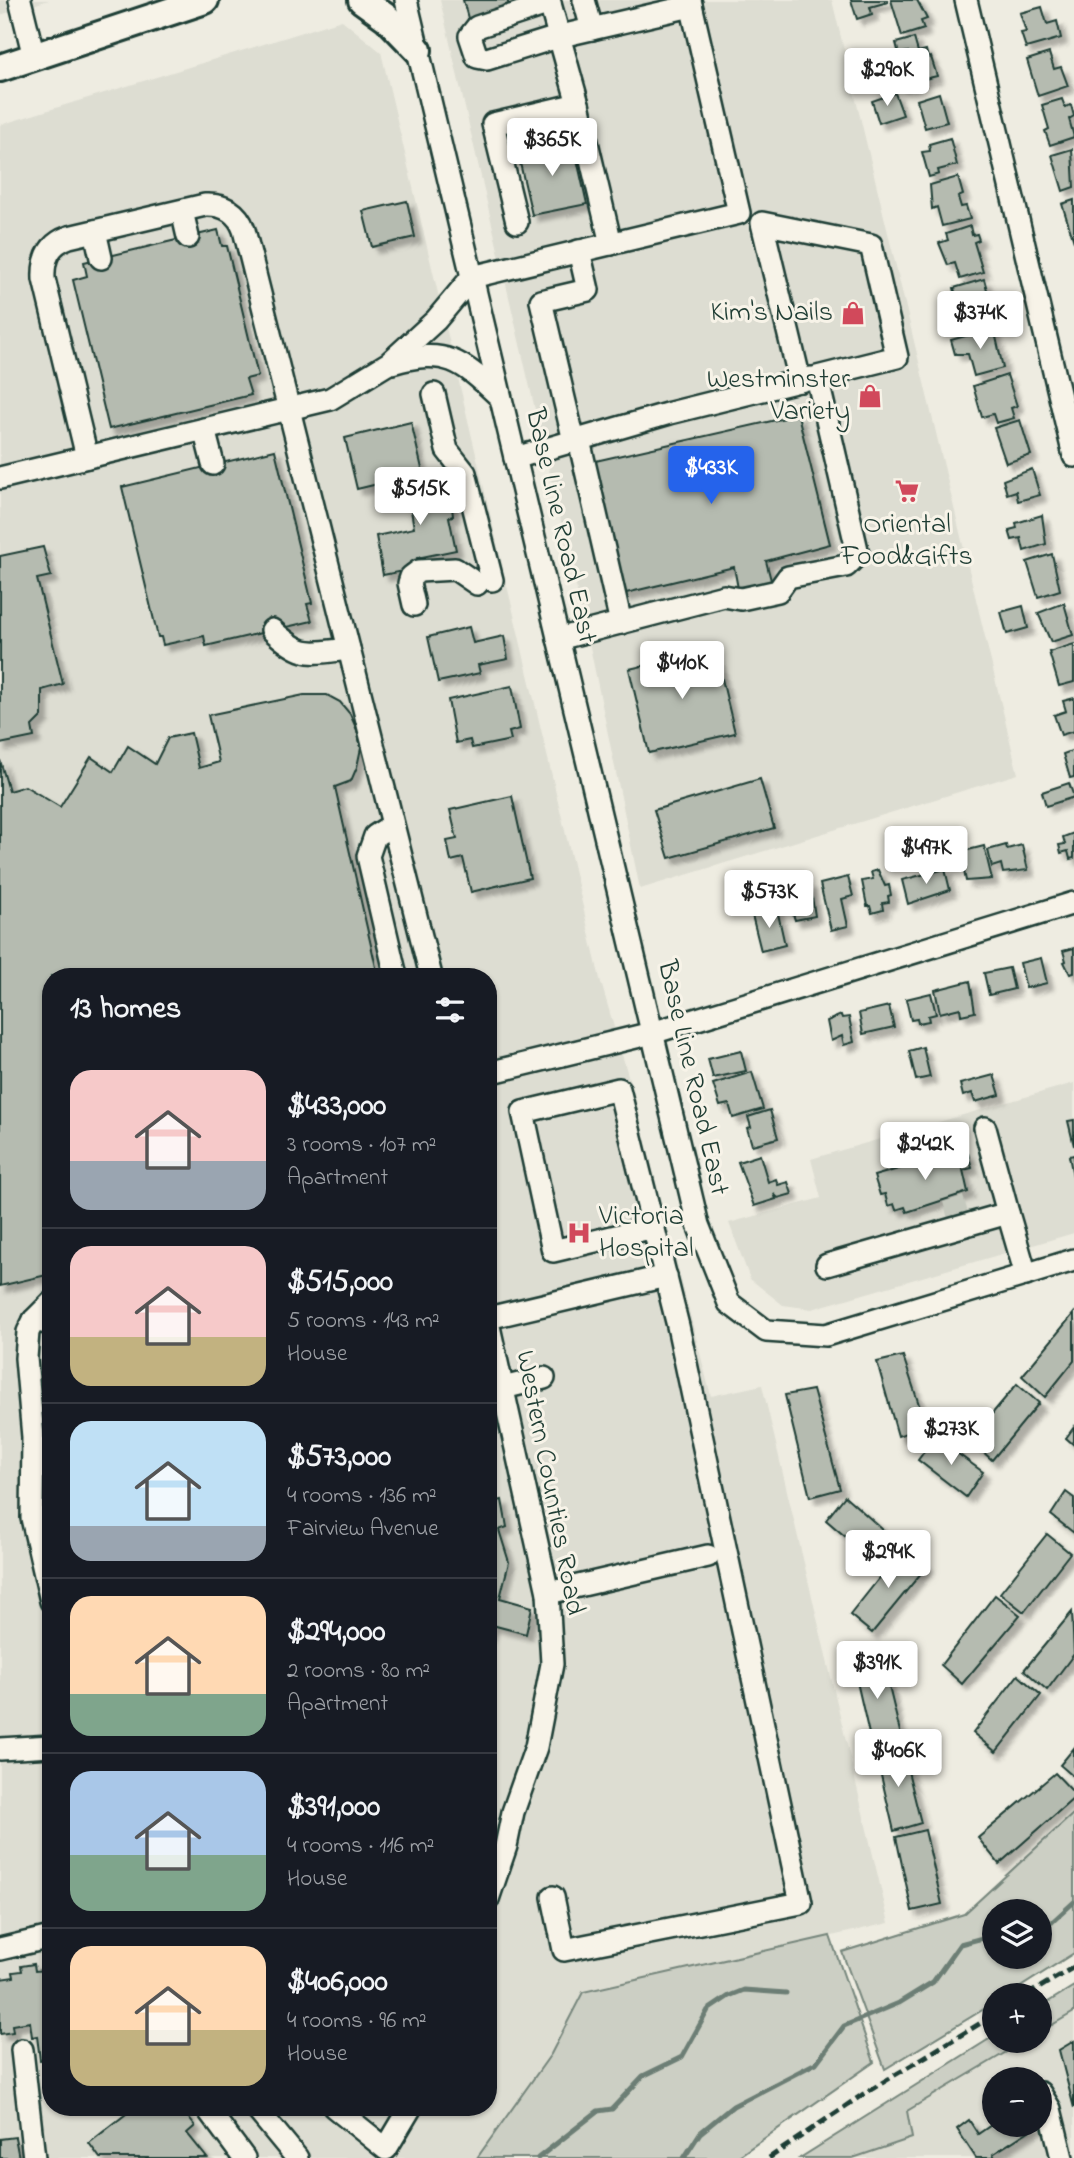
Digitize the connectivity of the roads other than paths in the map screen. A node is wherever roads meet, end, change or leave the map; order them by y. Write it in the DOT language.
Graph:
graph roads {
  1 [pos="20,0"];
  2 [pos="205,0"];
  3 [pos="362,0"];
  4 [pos="406,0"];
  5 [pos="584,0"];
  6 [pos="966,0"];
  7 [pos="549,2"];
  8 [pos="690,3"];
  9 [pos="639,9"];
  10 [pos="592,29"];
  11 [pos="561,36"];
  12 [pos="418,50"];
  13 [pos="34,57"];
  14 [pos="0,68"];
  15 [pos="578,104"];
  16 [pos="182,211"];
  17 [pos="739,212"];
  18 [pos="517,222"];
  19 [pos="762,223"];
  20 [pos="95,231"];
  21 [pos="188,237"];
  22 [pos="611,244"];
  23 [pos="579,251"];
  24 [pos="101,258"];
  25 [pos="472,277"];
  26 [pos="389,363"];
  27 [pos="808,379"];
  28 [pos="434,394"];
  29 [pos="500,397"];
  30 [pos="287,409"];
  31 [pos="204,429"];
  32 [pos="576,440"];
  33 [pos="1074,456"];
  34 [pos="87,457"];
  35 [pos="515,458"];
  36 [pos="213,464"];
  37 [pos="0,478"];
  38 [pos="414,605"];
  39 [pos="621,623"];
  40 [pos="272,630"];
  41 [pos="558,639"];
  42 [pos="349,649"];
  43 [pos="392,825"];
  44 [pos="1074,903"];
  45 [pos="394,968"];
  46 [pos="429,968"];
  47 [pos="652,1033"];
  48 [pos="497,1071"];
  49 [pos="985,1128"];
  50 [pos="964,1213"];
  51 [pos="1008,1213"];
  52 [pos="654,1227"];
  53 [pos="937,1234"];
  54 [pos="1074,1260"];
  55 [pos="827,1265"];
  56 [pos="1026,1275"];
  57 [pos="666,1276"];
  58 [pos="497,1318"];
  59 [pos="42,1322"];
  60 [pos="497,1361"];
  61 [pos="544,1378"];
  62 [pos="503,1388"];
  63 [pos="42,1505"];
  64 [pos="32,1518"];
  65 [pos="708,1556"];
  66 [pos="42,1562"];
  67 [pos="548,1594"];
  68 [pos="42,1747"];
  69 [pos="0,1749"];
  70 [pos="497,1872"];
  71 [pos="553,1897"];
  72 [pos="42,1939"];
  73 [pos="0,1950"];
  74 [pos="22,2050"];
  75 [pos="213,2116"];
  76 [pos="262,2116"];
  77 [pos="343,2116"];
  78 [pos="405,2116"];
  79 [pos="1052,2117"];
  80 [pos="381,2153"];
  81 [pos="34,2158"];
  82 [pos="244,2158"];
  83 [pos="296,2158"];
  84 [pos="1062,2158"];
  1 -- 13 [label="street"];
  2 -- 13 [label="main road"];
  3 -- 12 [label="main road"];
  4 -- 12 [label="street, Base Line Road East"];
  5 -- 10 [label="street"];
  6 -- 33 [label="street"];
  7 -- 11 [label="street"];
  7 -- 11 [label="street"];
  8 -- 9 [label="street"];
  8 -- 17 [label="street"];
  9 -- 10 [label="street"];
  10 -- 11 [label="street"];
  11 -- 15 [label="street"];
  12 -- 25 [label="street, Base Line Road East"];
  13 -- 14 [label="main road"];
  15 -- 18 [label="street"];
  15 -- 22 [label="street"];
  16 -- 20 [label="street"];
  16 -- 21 [label="street"];
  16 -- 30 [label="street"];
  17 -- 19 [label="street"];
  17 -- 22 [label="street"];
  19 -- 27 [label="street"];
  19 -- 27 [label="street"];
  20 -- 24 [label="street"];
  20 -- 34 [label="street"];
  22 -- 23 [label="street"];
  23 -- 25 [label="street"];
  23 -- 32 [label="street"];
  25 -- 26 [label="street"];
  25 -- 29 [label="street, Base Line Road East"];
  26 -- 29 [label="street"];
  26 -- 30 [label="street"];
  27 -- 32 [label="street"];
  27 -- 39 [label="street"];
  28 -- 38 [label="street"];
  29 -- 35 [label="street, Base Line Road East"];
  30 -- 31 [label="street"];
  30 -- 42 [label="street"];
  31 -- 34 [label="street"];
  31 -- 36 [label="street"];
  32 -- 35 [label="street"];
  32 -- 39 [label="street"];
  34 -- 37 [label="street"];
  35 -- 41 [label="street, Base Line Road East"];
  39 -- 41 [label="street"];
  40 -- 42 [label="street"];
  41 -- 47 [label="street, Base Line Road East"];
  42 -- 43 [label="street"];
  43 -- 45 [label="street"];
  43 -- 46 [label="street"];
  44 -- 47 [label="street"];
  47 -- 48 [label="street"];
  47 -- 56 [label="street, Base Line Road East"];
  49 -- 51 [label="street"];
  50 -- 51 [label="street"];
  50 -- 53 [label="street"];
  50 -- 53 [label="street"];
  51 -- 56 [label="street"];
  52 -- 52 [label="street"];
  52 -- 57 [label="street"];
  53 -- 55 [label="street"];
  54 -- 56 [label="street"];
  57 -- 58 [label="street"];
  57 -- 71 [label="street"];
  59 -- 64 [label="street"];
  60 -- 62 [label="street, Western Counties Road"];
  61 -- 62 [label="street"];
  62 -- 67 [label="street, Western Counties Road"];
  63 -- 64 [label="street"];
  64 -- 66 [label="street"];
  65 -- 67 [label="street"];
  67 -- 70 [label="street, Western Counties Road"];
  68 -- 69 [label="street"];
  72 -- 73 [label="street"];
  74 -- 81 [label="street"];
  75 -- 82 [label="street"];
  76 -- 83 [label="street"];
  77 -- 80 [label="street"];
  78 -- 80 [label="street"];
  79 -- 84 [label="street"];
}
